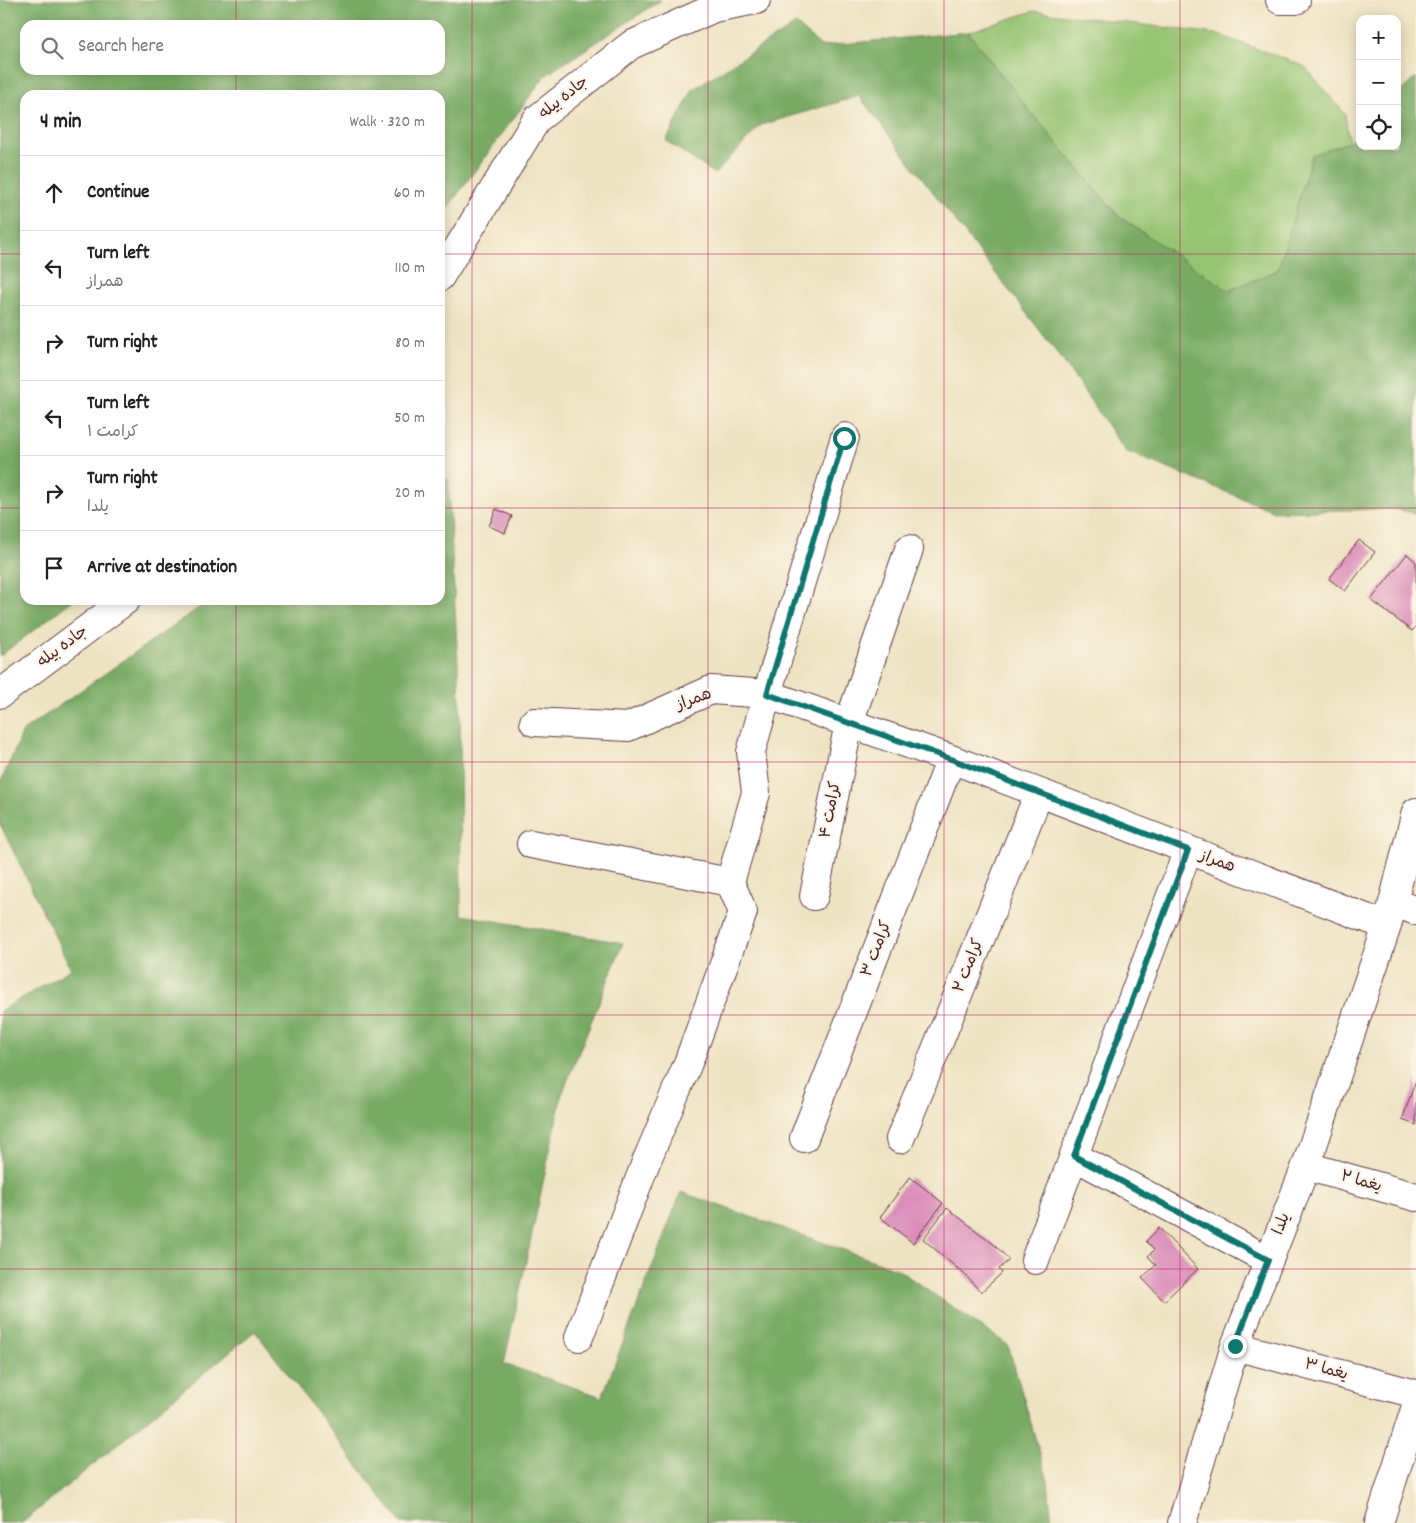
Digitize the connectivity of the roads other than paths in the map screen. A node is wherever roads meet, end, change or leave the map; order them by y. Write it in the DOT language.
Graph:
graph roads {
  1 [pos="756,0"];
  2 [pos="1280,0"];
  3 [pos="1296,0"];
  4 [pos="445,269"];
  5 [pos="844,438"];
  6 [pos="909,549"];
  7 [pos="119,605"];
  8 [pos="0,694"];
  9 [pos="767,694"];
  10 [pos="534,722"];
  11 [pos="849,723"];
  12 [pos="951,759"];
  13 [pos="1039,793"];
  14 [pos="1416,812"];
  15 [pos="531,844"];
  16 [pos="1188,850"];
  17 [pos="730,882"];
  18 [pos="814,896"];
  19 [pos="1399,913"];
  20 [pos="804,1138"];
  21 [pos="900,1139"];
  22 [pos="1074,1156"];
  23 [pos="1306,1166"];
  24 [pos="1416,1198"];
  25 [pos="1036,1260"];
  26 [pos="1268,1260"];
  27 [pos="579,1337"];
  28 [pos="1235,1346"];
  29 [pos="1416,1394"];
  30 [pos="1416,1406"];
  31 [pos="1182,1523"];
  32 [pos="1380,1523"];
  1 -- 4 [label="street, جاده بیله"];
  2 -- 3 [label="street"];
  5 -- 9 [label="street"];
  6 -- 11 [label="street, کرامت ۴"];
  7 -- 8 [label="street, جاده بیله"];
  9 -- 10 [label="street, همراز"];
  9 -- 11 [label="street, همراز"];
  9 -- 17 [label="street"];
  11 -- 12 [label="street, همراز"];
  11 -- 18 [label="street, کرامت ۴"];
  12 -- 13 [label="street, همراز"];
  12 -- 20 [label="street, کرامت ۳"];
  13 -- 16 [label="street, همراز"];
  13 -- 21 [label="street, کرامت ۲"];
  14 -- 19 [label="street, یلدا"];
  15 -- 17 [label="street"];
  16 -- 19 [label="street, همراز"];
  16 -- 22 [label="street"];
  17 -- 27 [label="street"];
  19 -- 23 [label="street, یلدا"];
  22 -- 25 [label="street"];
  22 -- 26 [label="street"];
  23 -- 24 [label="street, یغما ۲"];
  23 -- 26 [label="street, یلدا"];
  26 -- 28 [label="street, یلدا"];
  28 -- 29 [label="street, یغما ۳"];
  28 -- 31 [label="street, یلدا"];
  30 -- 32 [label="street"];
}
